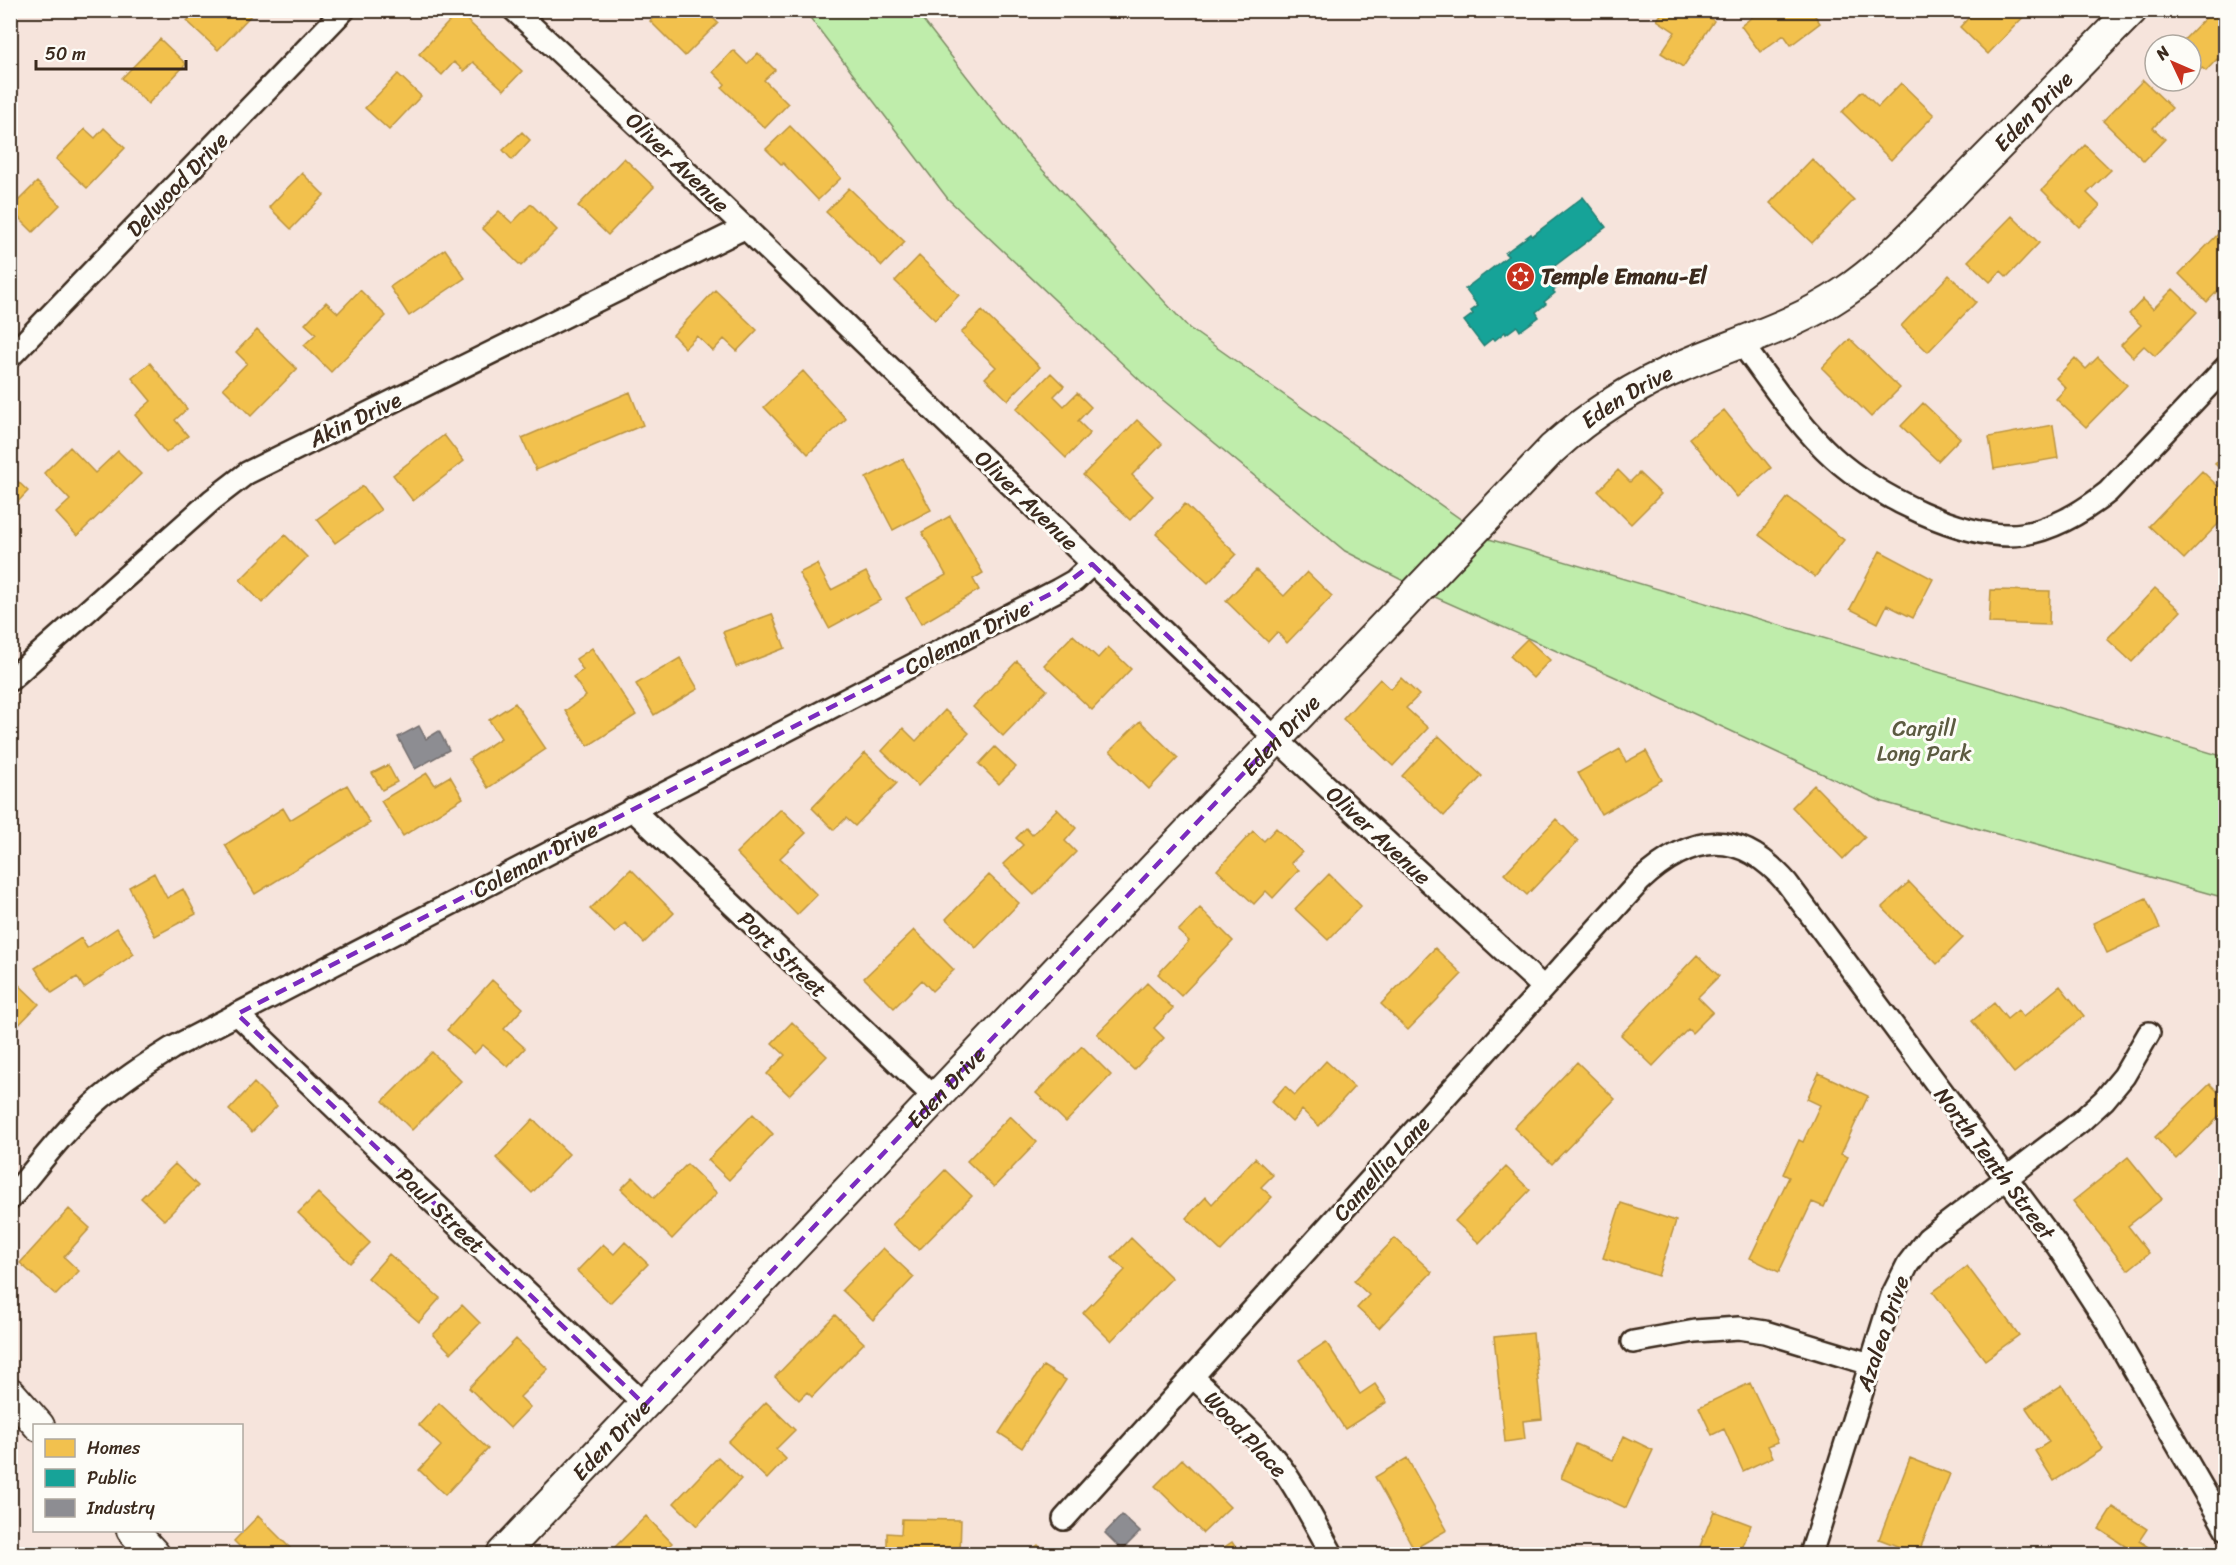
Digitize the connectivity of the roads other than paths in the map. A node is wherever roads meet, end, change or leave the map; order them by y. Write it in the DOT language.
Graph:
graph roads {
  1 [pos="344,10"];
  2 [pos="514,10"];
  3 [pos="2132,10"];
  4 [pos="746,227"];
  5 [pos="1741,343"];
  6 [pos="10,357"];
  7 [pos="2226,367"];
  8 [pos="1092,564"];
  9 [pos="10,680"];
  10 [pos="1276,739"];
  11 [pos="632,808"];
  12 [pos="1716,842"];
  13 [pos="1543,987"];
  14 [pos="237,1014"];
  15 [pos="2149,1033"];
  16 [pos="935,1098"];
  17 [pos="2006,1177"];
  18 [pos="10,1199"];
  19 [pos="1633,1342"];
  20 [pos="1870,1364"];
  21 [pos="1193,1377"];
  22 [pos="10,1393"];
  23 [pos="645,1405"];
  24 [pos="38,1424"];
  25 [pos="1064,1520"];
  26 [pos="2226,1529"];
  27 [pos="134,1532"];
  28 [pos="154,1554"];
  29 [pos="502,1554"];
  30 [pos="1332,1554"];
  31 [pos="1811,1554"];
  1 -- 6 [label="street, Delwood Drive"];
  2 -- 4 [label="street, Oliver Avenue"];
  3 -- 5 [label="street, Eden Drive"];
  4 -- 8 [label="street, Oliver Avenue"];
  4 -- 9 [label="street, Akin Drive"];
  5 -- 7 [label="street"];
  5 -- 10 [label="street, Eden Drive"];
  8 -- 10 [label="street, Oliver Avenue"];
  8 -- 11 [label="street, Coleman Drive"];
  10 -- 13 [label="street, Oliver Avenue"];
  10 -- 16 [label="street, Eden Drive"];
  11 -- 14 [label="street, Coleman Drive"];
  11 -- 16 [label="street, Port Street"];
  12 -- 13 [label="street, Camellia Lane"];
  12 -- 17 [label="street, North Tenth Street"];
  13 -- 21 [label="street, Camellia Lane"];
  14 -- 18 [label="street, Coleman Drive"];
  14 -- 23 [label="street, Paul Street"];
  15 -- 17 [label="street, Azalea Drive"];
  16 -- 23 [label="street, Eden Drive"];
  17 -- 20 [label="street, Azalea Drive"];
  17 -- 26 [label="street, North Tenth Street"];
  19 -- 20 [label="street"];
  20 -- 31 [label="street, Azalea Drive"];
  21 -- 25 [label="street, Camellia Lane"];
  21 -- 30 [label="street, Wood Place"];
  22 -- 24 [label="street"];
  23 -- 29 [label="street, Eden Drive"];
  27 -- 28 [label="street"];
}
